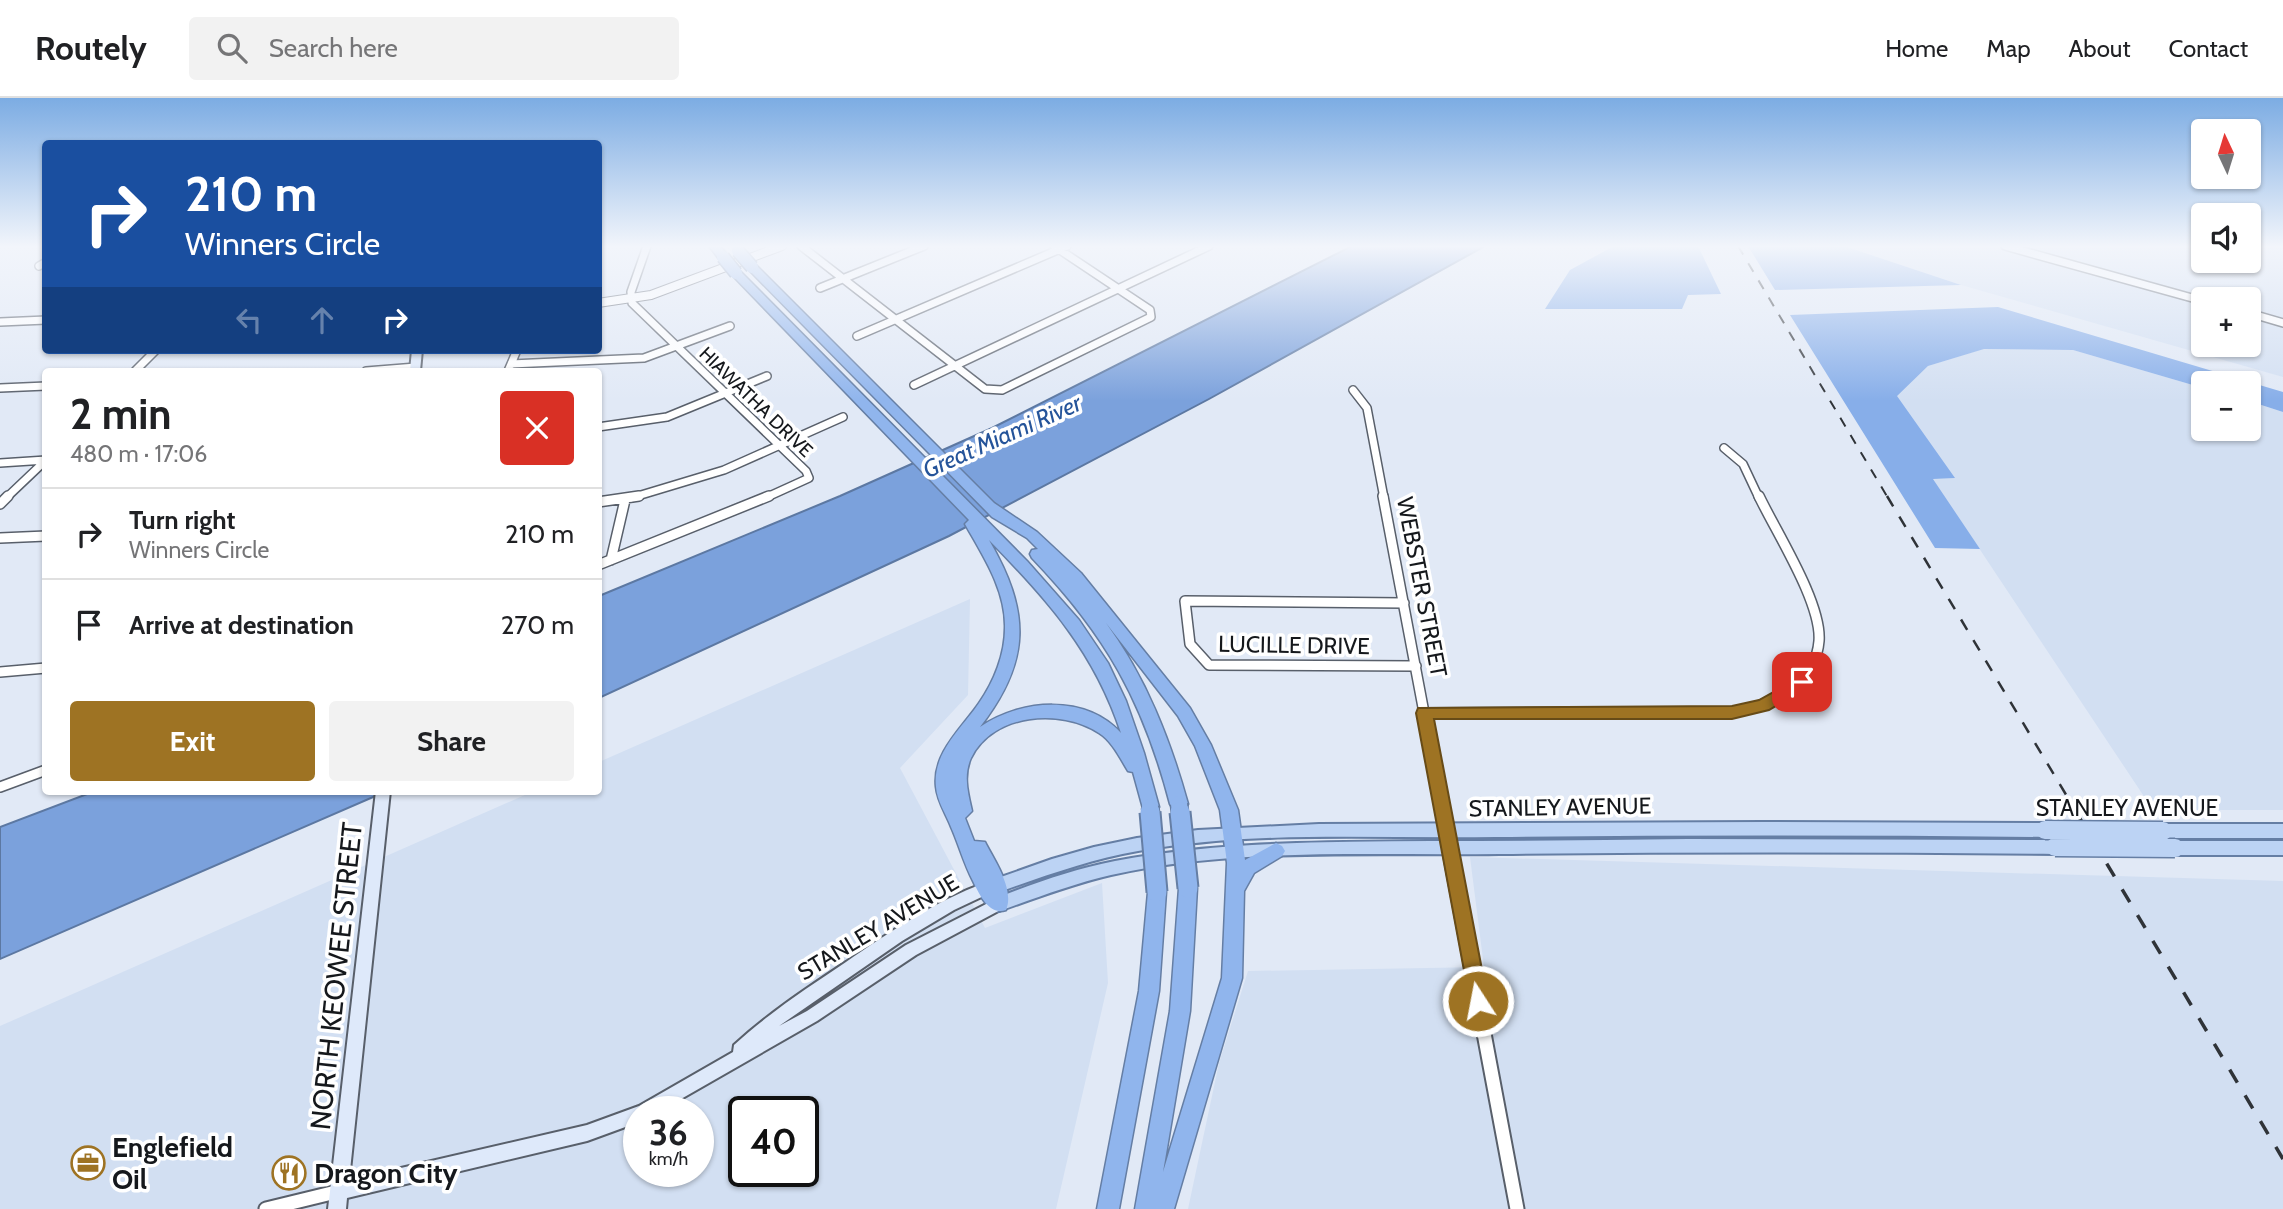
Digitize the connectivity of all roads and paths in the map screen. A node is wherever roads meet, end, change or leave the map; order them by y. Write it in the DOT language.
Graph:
graph roads {
  1 [pos="637,298"];
  2 [pos="760,298"];
  3 [pos="782,298"];
  4 [pos="867,298"];
  5 [pos="942,298"];
  6 [pos="1097,298"];
  7 [pos="1132,298"];
  8 [pos="631,300"];
  9 [pos="602,303"];
  10 [pos="2261,317"];
  11 [pos="894,319"];
  12 [pos="42,320"];
  13 [pos="0,322"];
  14 [pos="2283,323"];
  15 [pos="730,326"];
  16 [pos="857,335"];
  17 [pos="676,348"];
  18 [pos="152,354"];
  19 [pos="954,365"];
  20 [pos="138,368"];
  21 [pos="510,368"];
  22 [pos="767,376"];
  23 [pos="914,385"];
  24 [pos="42,386"];
  25 [pos="0,388"];
  26 [pos="1353,390"];
  27 [pos="724,393"];
  28 [pos="843,417"];
  29 [pos="602,427"];
  30 [pos="779,444"];
  31 [pos="1724,448"];
  32 [pos="42,460"];
  33 [pos="0,463"];
  34 [pos="42,464"];
  35 [pos="625,500"];
  36 [pos="602,502"];
  37 [pos="0,504"];
  38 [pos="42,536"];
  39 [pos="0,538"];
  40 [pos="1028,538"];
  41 [pos="999,555"];
  42 [pos="611,560"];
  43 [pos="602,563"];
  44 [pos="1404,603"];
  45 [pos="1416,666"];
  46 [pos="42,668"];
  47 [pos="0,672"];
  48 [pos="1424,713"];
  49 [pos="42,771"];
  50 [pos="1145,785"];
  51 [pos="0,787"];
  52 [pos="383,795"];
  53 [pos="1446,831"];
  54 [pos="2283,831"];
  55 [pos="1235,843"];
  56 [pos="1449,848"];
  57 [pos="2283,848"];
  58 [pos="1276,850"];
  59 [pos="1236,887"];
  60 [pos="994,893"];
  61 [pos="730,1060"];
  62 [pos="673,1096"];
  63 [pos="623,1120"];
  64 [pos="339,1200"];
  65 [pos="266,1209"];
  66 [pos="1108,1209"];
  67 [pos="1146,1209"];
  68 [pos="1163,1209"];
  69 [pos="1517,1209"];
  1 -- 8 [label="street"];
  2 -- 41 [label="highway, bridge"];
  3 -- 40 [label="highway, bridge"];
  4 -- 11 [label="street"];
  5 -- 11 [label="street"];
  6 -- 19 [label="street"];
  7 -- 19 [label="street"];
  8 -- 9 [label="street"];
  8 -- 17 [label="street, HIAWATHA DRIVE"];
  10 -- 14 [label="street"];
  11 -- 16 [label="street"];
  11 -- 19 [label="street"];
  12 -- 13 [label="street"];
  15 -- 17 [label="street"];
  17 -- 21 [label="street"];
  17 -- 27 [label="street, HIAWATHA DRIVE"];
  18 -- 20 [label="street"];
  19 -- 23 [label="street"];
  22 -- 27 [label="street"];
  24 -- 25 [label="street"];
  26 -- 44 [label="street, WEBSTER STREET"];
  27 -- 29 [label="street"];
  27 -- 30 [label="street, HIAWATHA DRIVE"];
  28 -- 30 [label="street"];
  30 -- 35 [label="street"];
  30 -- 42 [label="street, HIAWATHA DRIVE"];
  31 -- 48 [label="street"];
  32 -- 33 [label="street"];
  34 -- 37 [label="street"];
  35 -- 36 [label="street"];
  35 -- 42 [label="street"];
  38 -- 39 [label="street"];
  40 -- 55 [label="highway"];
  40 -- 67 [label="highway, bridge"];
  41 -- 50 [label="highway"];
  41 -- 60 [label="highway"];
  42 -- 43 [label="street"];
  44 -- 45 [label="street, WEBSTER STREET"];
  44 -- 45 [label="street, LUCILLE DRIVE"];
  45 -- 48 [label="street, WEBSTER STREET"];
  46 -- 47 [label="street"];
  48 -- 53 [label="street, WEBSTER STREET"];
  49 -- 51 [label="street"];
  50 -- 60 [label="highway"];
  50 -- 66 [label="highway, bridge"];
  52 -- 64 [label="main road, NORTH KEOWEE STREET"];
  53 -- 54 [label="main road, STANLEY AVENUE, bridge"];
  53 -- 55 [label="main road, STANLEY AVENUE"];
  53 -- 56 [label="street, WEBSTER STREET"];
  55 -- 58 [label="main road, STANLEY AVENUE"];
  55 -- 59 [label="highway"];
  55 -- 60 [label="main road, STANLEY AVENUE"];
  56 -- 57 [label="main road, STANLEY AVENUE, bridge"];
  56 -- 58 [label="main road, STANLEY AVENUE"];
  56 -- 69 [label="street, WEBSTER STREET"];
  58 -- 59 [label="highway"];
  59 -- 68 [label="highway"];
  60 -- 61 [label="main road, STANLEY AVENUE"];
  61 -- 62 [label="main road, STANLEY AVENUE"];
  63 -- 64 [label="main road"];
  64 -- 65 [label="street"];
}
